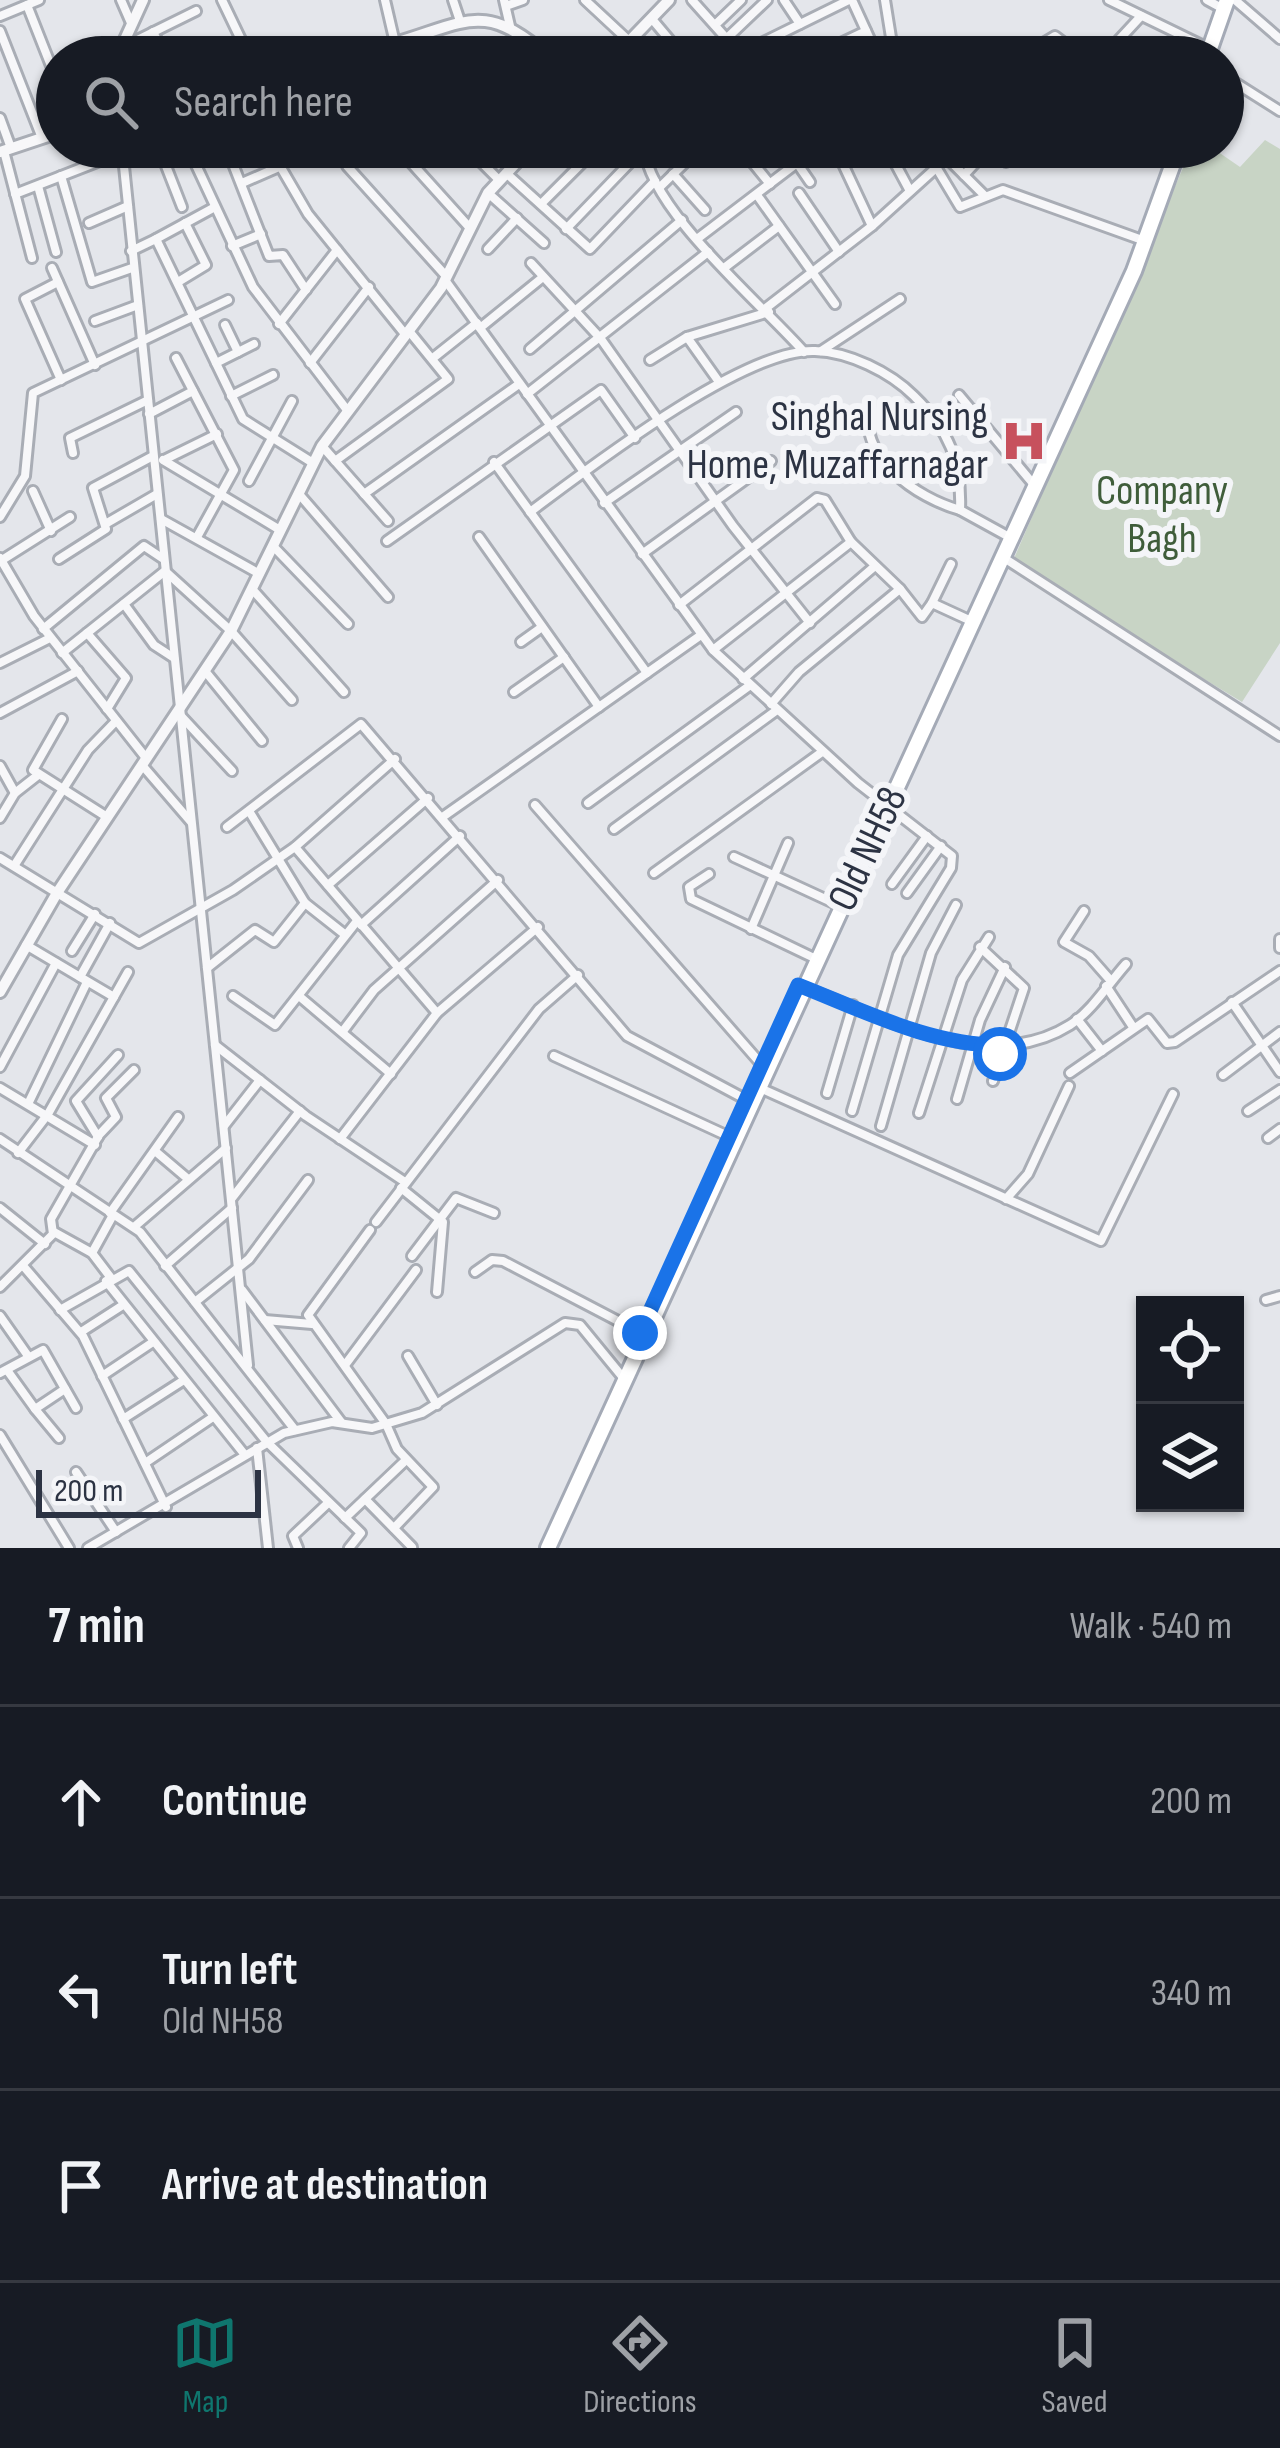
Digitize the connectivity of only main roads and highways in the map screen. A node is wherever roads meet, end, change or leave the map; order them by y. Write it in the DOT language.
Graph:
graph roads {
  1 [pos="1221,1"];
  2 [pos="1211,36"];
  3 [pos="1168,168"];
  4 [pos="1010,538"];
  5 [pos="973,616"];
  6 [pos="885,806"];
  7 [pos="801,986"];
  8 [pos="623,1378"];
  9 [pos="545,1548"];
  1 -- 2 [label="main road"];
  3 -- 4 [label="main road, Old NH58"];
  4 -- 5 [label="main road, Old NH58"];
  4 -- 5 [label="main road, Old NH58"];
  5 -- 6 [label="main road, Old NH58"];
  6 -- 7 [label="main road, Old NH58"];
  6 -- 7 [label="main road, Old NH58"];
  7 -- 8 [label="main road, Old NH58"];
  7 -- 8 [label="main road, Old NH58"];
  8 -- 9 [label="main road, Old NH58"];
}
